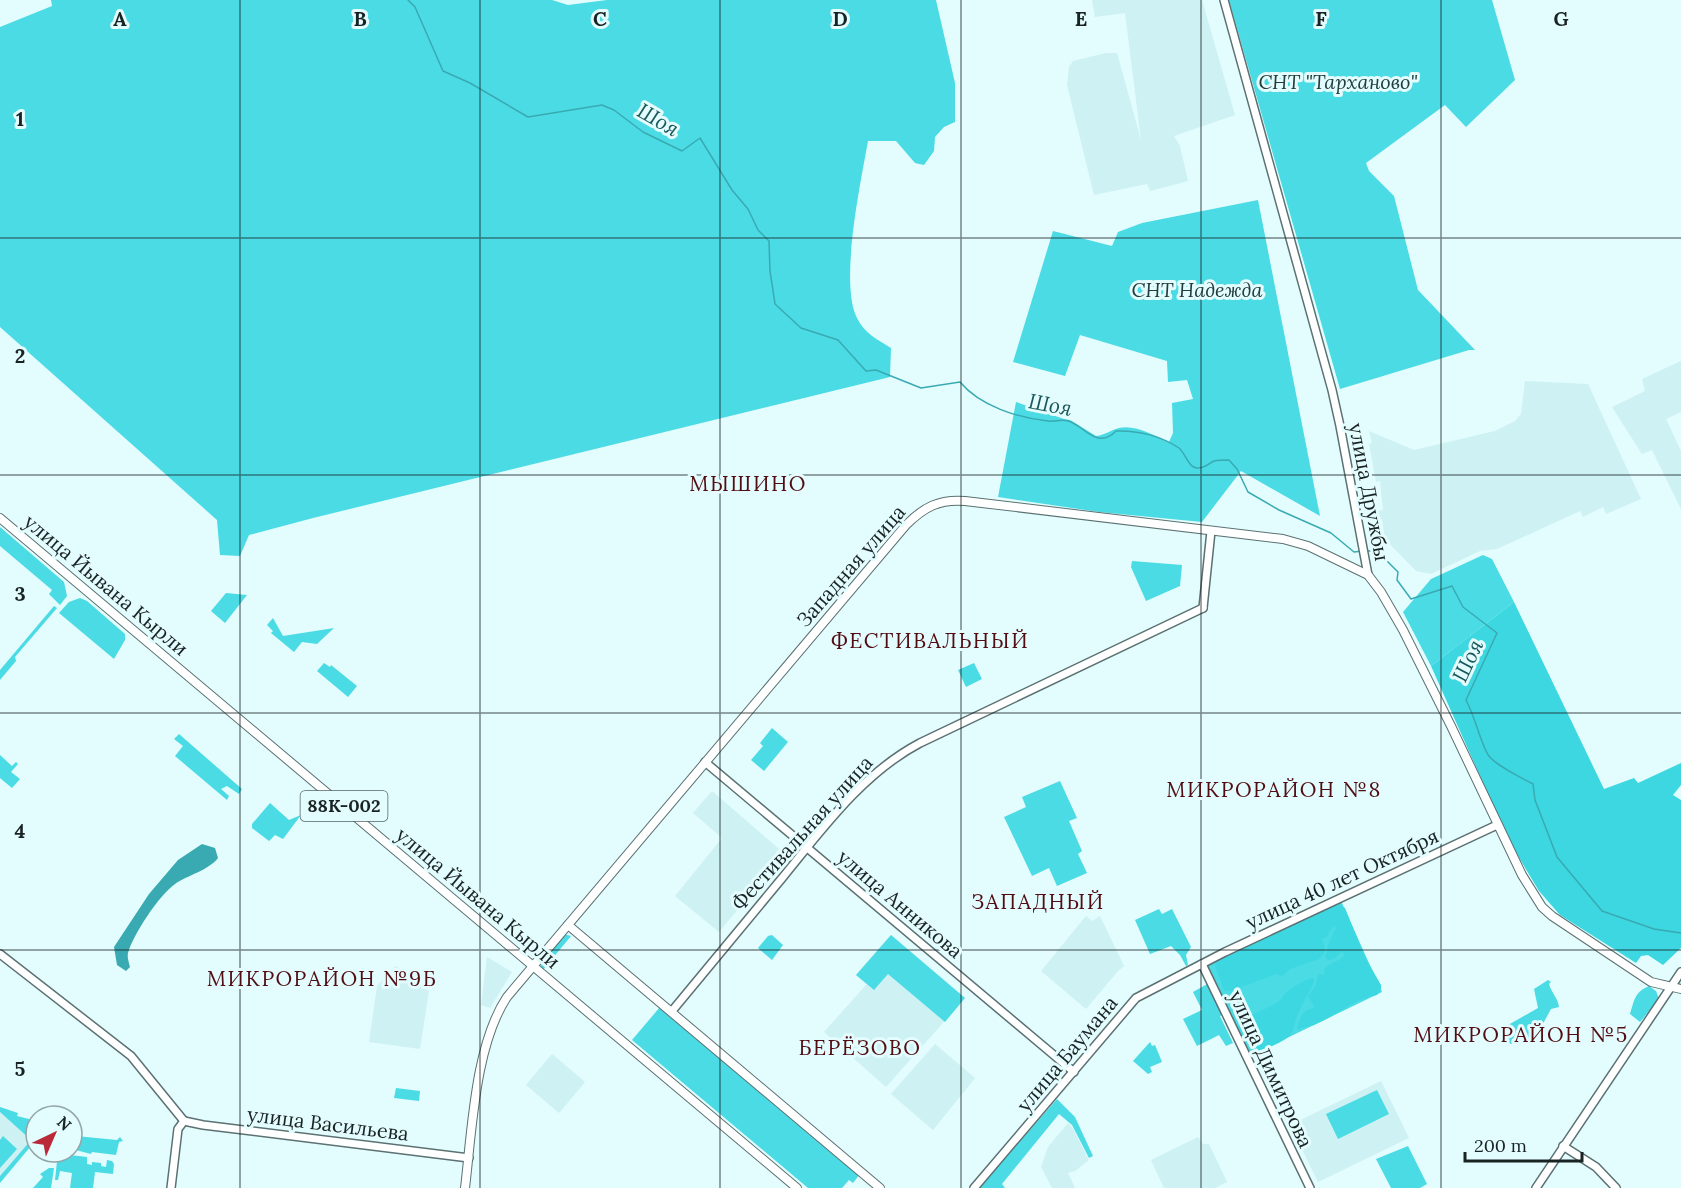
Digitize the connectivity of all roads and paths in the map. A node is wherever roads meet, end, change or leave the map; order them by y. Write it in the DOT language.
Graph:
graph roads {
  1 [pos="1224,0"];
  2 [pos="0,518"];
  3 [pos="1211,531"];
  4 [pos="1368,575"];
  5 [pos="705,762"];
  6 [pos="1497,825"];
  7 [pos="807,848"];
  8 [pos="568,925"];
  9 [pos="0,954"];
  10 [pos="1202,964"];
  11 [pos="532,965"];
  12 [pos="1681,972"];
  13 [pos="1651,981"];
  14 [pos="1671,986"];
  15 [pos="1681,989"];
  16 [pos="1665,995"];
  17 [pos="672,1011"];
  18 [pos="1074,1072"];
  19 [pos="184,1121"];
  20 [pos="1563,1146"];
  21 [pos="469,1158"];
  22 [pos="171,1188"];
  23 [pos="465,1188"];
  24 [pos="797,1188"];
  25 [pos="880,1188"];
  26 [pos="974,1188"];
  27 [pos="1310,1188"];
  28 [pos="1536,1188"];
  29 [pos="1616,1188"];
  1 -- 4 [label="street, улица Дружбы"];
  2 -- 11 [label="main road, улица Йывана Кырли / 88К-002"];
  3 -- 4 [label="main road, Западная улица"];
  3 -- 5 [label="main road, Западная улица"];
  3 -- 7 [label="street, Фестивальная улица"];
  4 -- 6 [label="main road, улица Дружбы"];
  5 -- 7 [label="street, улица Анникова"];
  5 -- 8 [label="main road, Западная улица"];
  6 -- 10 [label="street, улица 40 лет Октября"];
  6 -- 13 [label="main road, улица Дружбы"];
  7 -- 17 [label="street, Фестивальная улица"];
  7 -- 18 [label="street, улица Анникова"];
  8 -- 11 [label="main road, Западная улица"];
  8 -- 17 [label="main road, улица Йывана Кырли"];
  9 -- 19 [label="street"];
  10 -- 18 [label="street, улица Баумана"];
  10 -- 27 [label="street, улица Димитрова"];
  11 -- 21 [label="main road, Западная улица"];
  11 -- 24 [label="main road, улица Йывана Кырли"];
  12 -- 14 [label="street"];
  13 -- 14 [label="main road, улица Дружбы"];
  13 -- 16 [label="street"];
  14 -- 15 [label="main road, улица Дружбы"];
  14 -- 16 [label="street"];
  16 -- 20 [label="street"];
  17 -- 25 [label="main road, улица Йывана Кырли"];
  18 -- 26 [label="street, улица Баумана"];
  19 -- 21 [label="street, улица Васильева"];
  19 -- 22 [label="street"];
  20 -- 28 [label="street"];
  20 -- 29 [label="street"];
  21 -- 23 [label="main road, Западная улица"];
}
